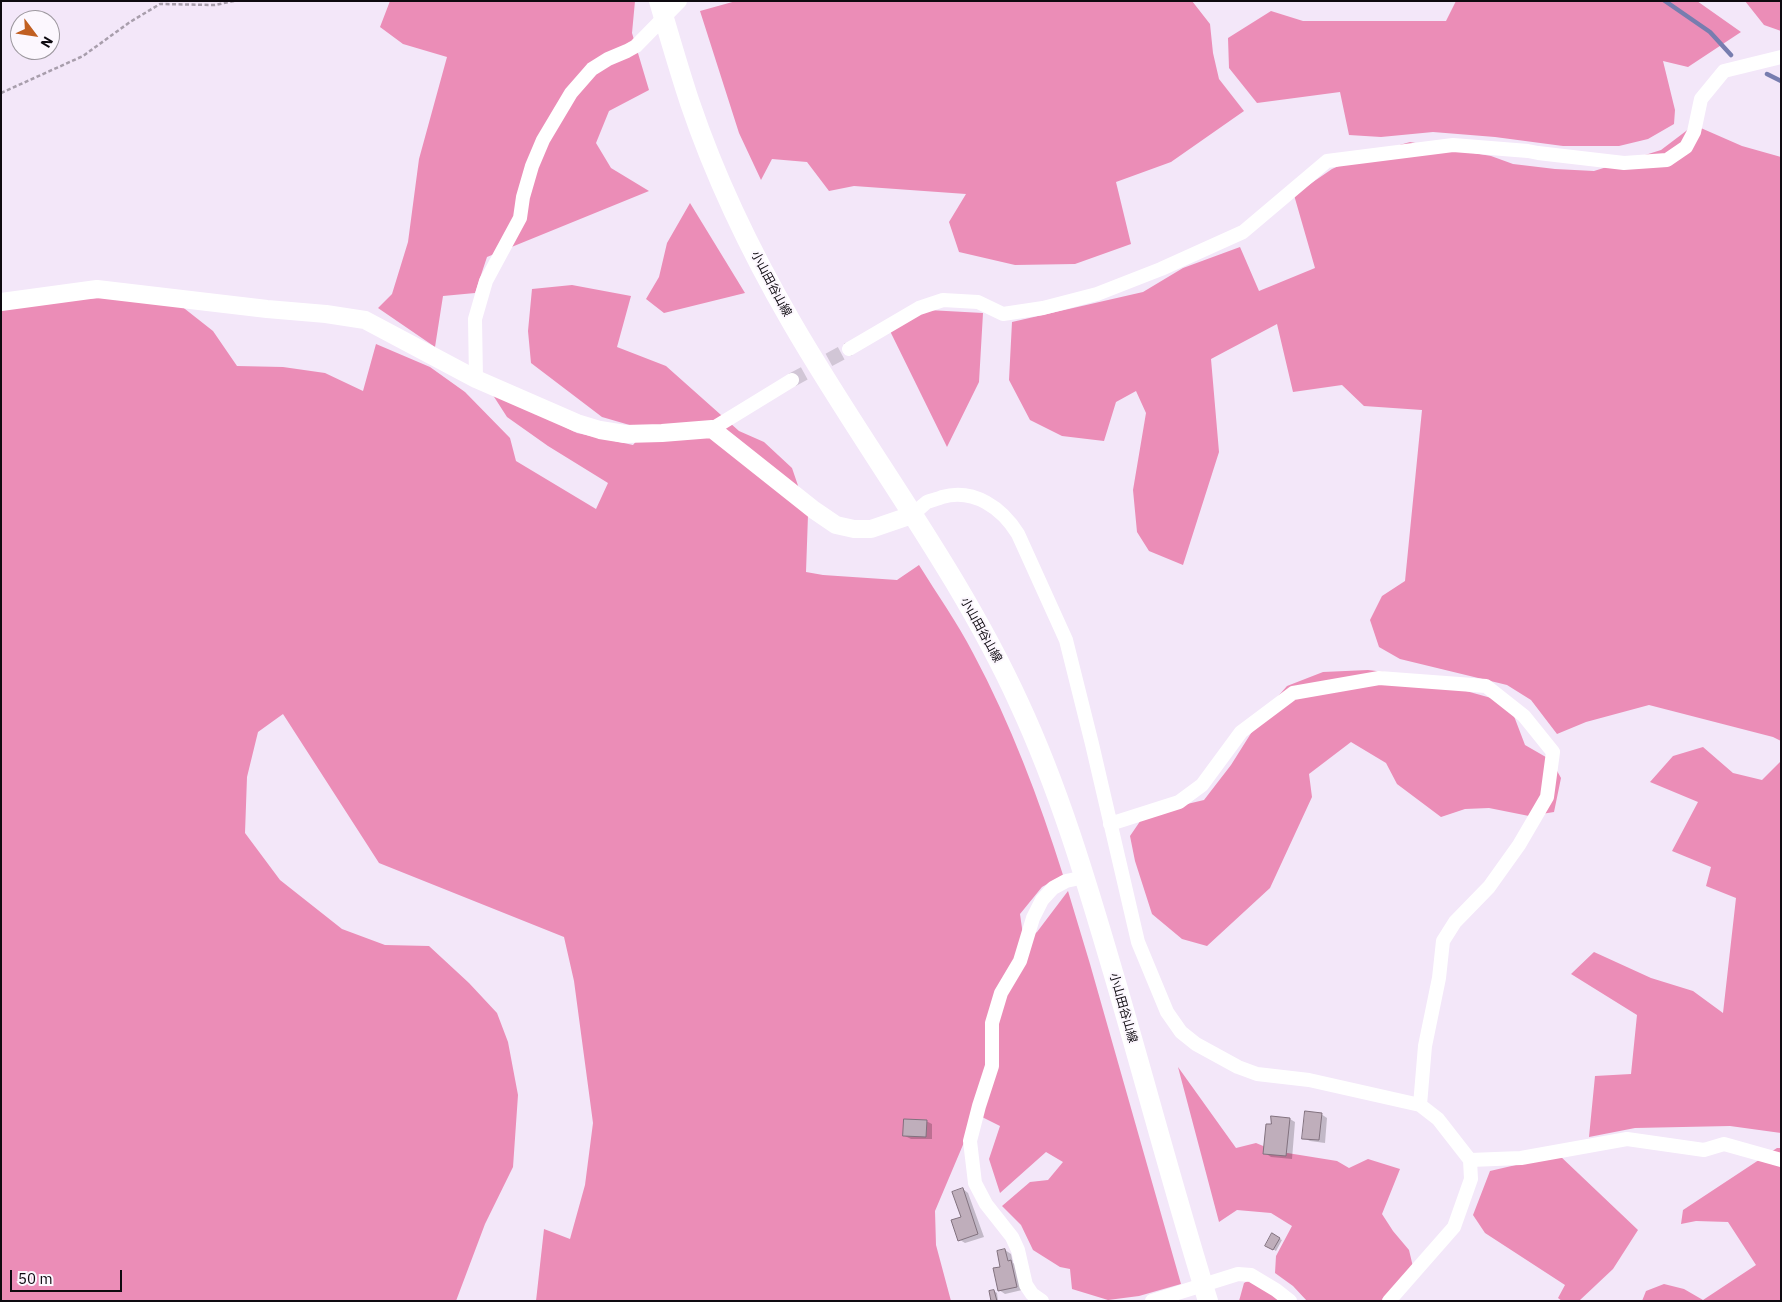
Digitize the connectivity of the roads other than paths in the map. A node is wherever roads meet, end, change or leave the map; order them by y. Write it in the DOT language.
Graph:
graph roads {
  1 [pos="680,1"];
  2 [pos="661,9"];
  3 [pos="1781,57"];
  4 [pos="1,302"];
  5 [pos="849,349"];
  6 [pos="476,379"];
  7 [pos="792,380"];
  8 [pos="712,429"];
  9 [pos="912,515"];
  10 [pos="1110,824"];
  11 [pos="1085,877"];
  12 [pos="1420,1105"];
  13 [pos="1470,1160"];
  14 [pos="1781,1160"];
  15 [pos="1206,1293"];
  16 [pos="1042,1301"];
  17 [pos="1152,1301"];
  18 [pos="1290,1301"];
  19 [pos="1389,1301"];
  1 -- 2 [label="street"];
  2 -- 6 [label="street"];
  2 -- 9 [label="main road, 小山田谷山線"];
  3 -- 5 [label="street"];
  4 -- 6 [label="street"];
  6 -- 8 [label="street"];
  7 -- 8 [label="street"];
  8 -- 9 [label="street"];
  9 -- 10 [label="street"];
  9 -- 11 [label="main road, 小山田谷山線"];
  10 -- 12 [label="street"];
  10 -- 12 [label="street"];
  11 -- 15 [label="main road, 小山田谷山線"];
  11 -- 16 [label="street"];
  12 -- 13 [label="street"];
  13 -- 14 [label="street"];
  13 -- 19 [label="street"];
  15 -- 17 [label="street"];
  15 -- 18 [label="street"];
}
